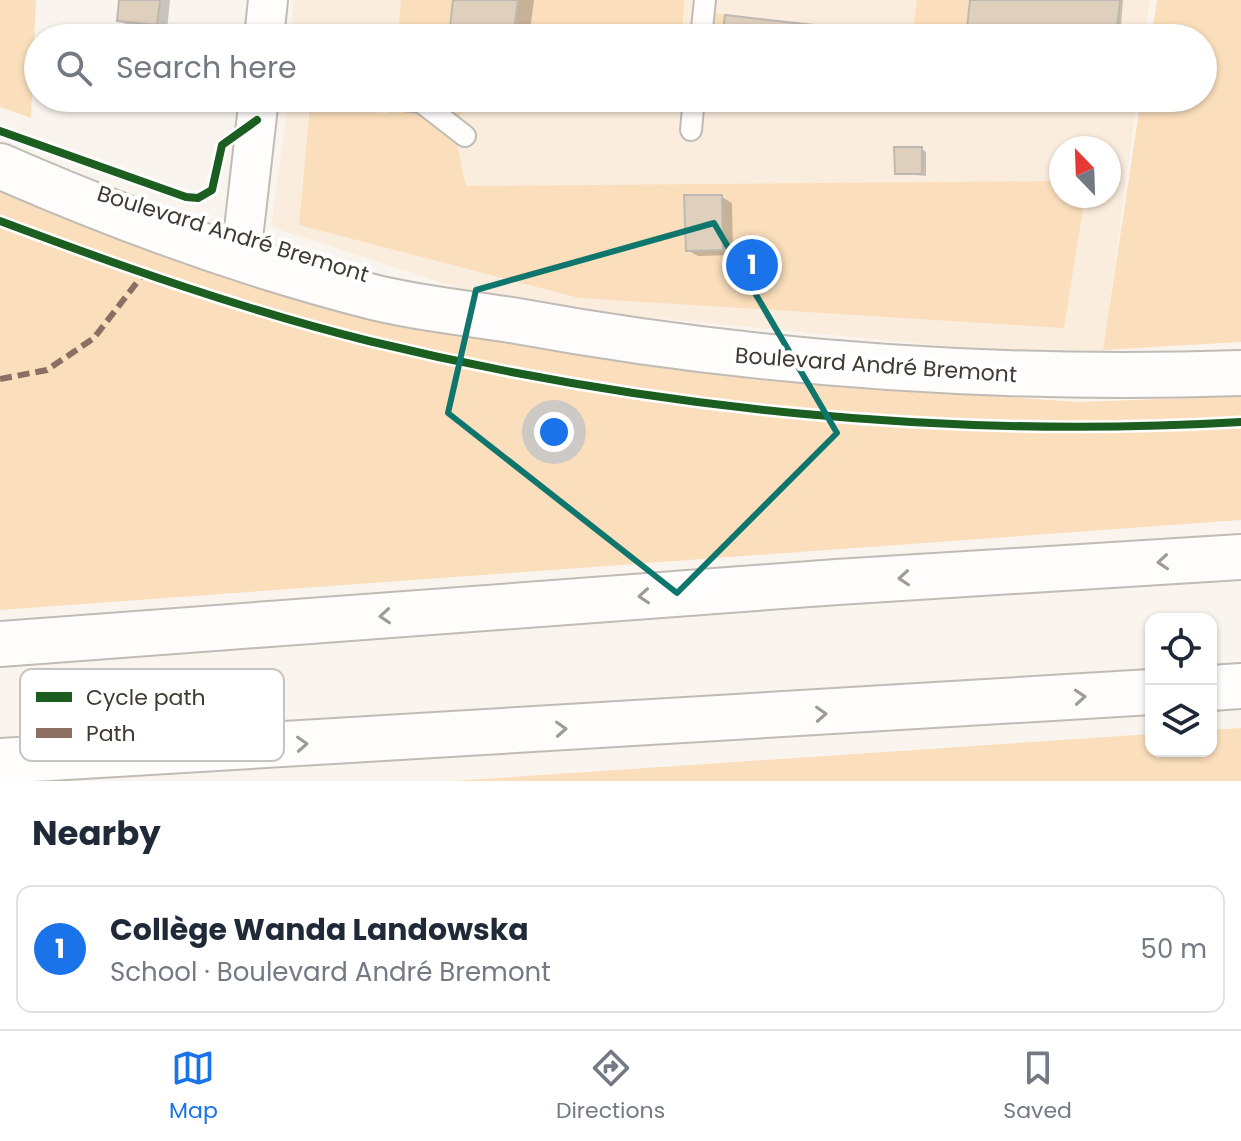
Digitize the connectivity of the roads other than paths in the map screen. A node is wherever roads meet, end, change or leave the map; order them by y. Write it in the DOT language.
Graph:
graph roads {
  1 [pos="268,0"];
  2 [pos="705,0"];
  3 [pos="265,24"];
  4 [pos="702,24"];
  5 [pos="257,112"];
  6 [pos="434,112"];
  7 [pos="693,112"];
  8 [pos="691,130"];
  9 [pos="465,136"];
  10 [pos="0,160"];
  11 [pos="0,166"];
  12 [pos="243,238"];
  13 [pos="513,321"];
  14 [pos="1241,373"];
  15 [pos="1241,557"];
  16 [pos="0,644"];
  17 [pos="1241,686"];
  18 [pos="1217,688"];
  19 [pos="1145,692"];
  20 [pos="284,744"];
  21 [pos="20,760"];
  22 [pos="0,761"];
  1 -- 3 [label="street"];
  2 -- 4 [label="lane"];
  5 -- 12 [label="street"];
  6 -- 9 [label="lane"];
  7 -- 8 [label="lane"];
  10 -- 12 [label="main road, Boulevard André Bremont"];
  11 -- 13 [label="main road, Boulevard André Bremont"];
  12 -- 13 [label="main road, Boulevard André Bremont"];
  13 -- 14 [label="main road, Boulevard André Bremont"];
  15 -- 16 [label="main road, one-way"];
  17 -- 18 [label="main road"];
  20 -- 19 [label="main road, one-way"];
  22 -- 21 [label="main road, one-way"];
}
